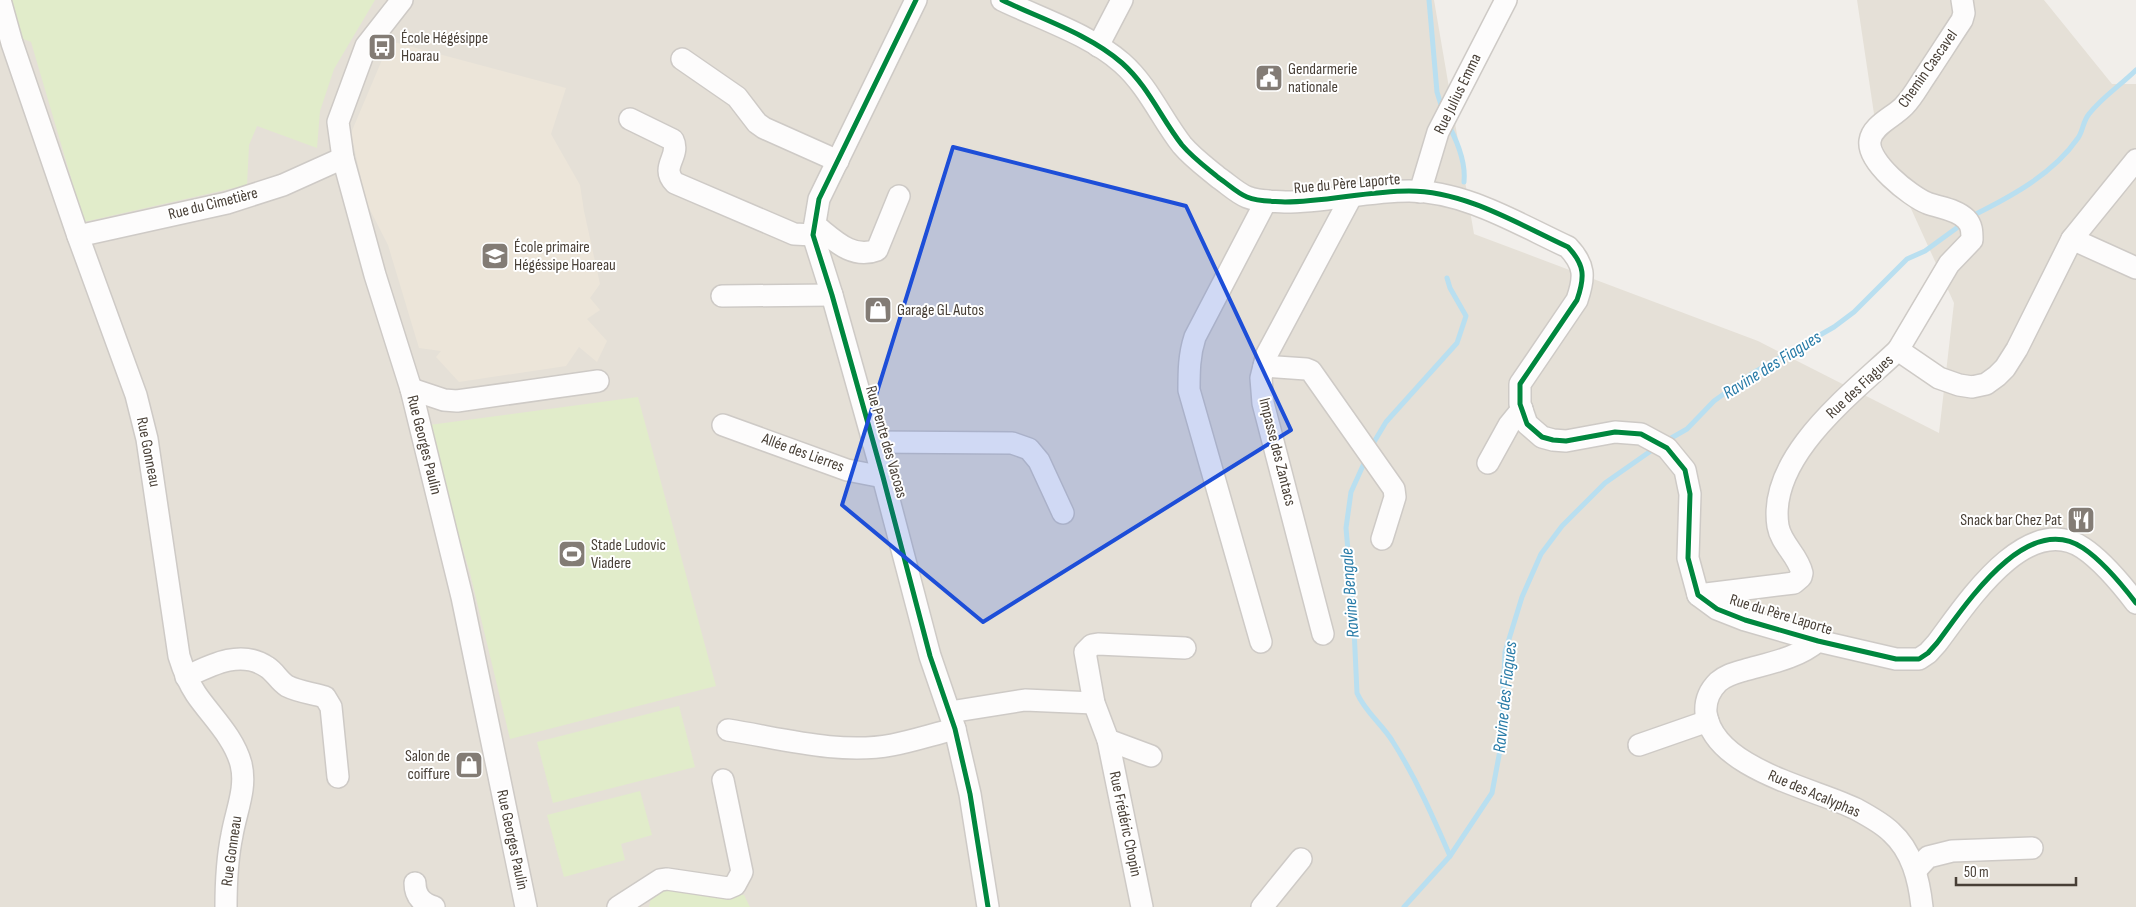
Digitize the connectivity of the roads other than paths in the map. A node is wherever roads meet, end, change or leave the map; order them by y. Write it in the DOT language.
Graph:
graph roads {
  1 [pos="0,0"];
  2 [pos="402,0"];
  3 [pos="916,0"];
  4 [pos="1002,0"];
  5 [pos="1122,0"];
  6 [pos="1506,0"];
  7 [pos="1966,4"];
  8 [pos="1098,46"];
  9 [pos="682,59"];
  10 [pos="630,119"];
  11 [pos="343,158"];
  12 [pos="2136,160"];
  13 [pos="838,161"];
  14 [pos="1420,192"];
  15 [pos="899,196"];
  16 [pos="1351,197"];
  17 [pos="1266,201"];
  18 [pos="814,230"];
  19 [pos="78,236"];
  20 [pos="2072,239"];
  21 [pos="2136,268"];
  22 [pos="832,295"];
  23 [pos="722,296"];
  24 [pos="1898,350"];
  25 [pos="1264,366"];
  26 [pos="598,381"];
  27 [pos="411,389"];
  28 [pos="1522,409"];
  29 [pos="723,425"];
  30 [pos="873,442"];
  31 [pos="1488,463"];
  32 [pos="883,477"];
  33 [pos="1063,513"];
  34 [pos="1382,539"];
  35 [pos="1698,595"];
  36 [pos="2136,603"];
  37 [pos="1323,634"];
  38 [pos="1818,641"];
  39 [pos="1261,642"];
  40 [pos="1185,648"];
  41 [pos="186,677"];
  42 [pos="1094,703"];
  43 [pos="952,720"];
  44 [pos="1708,721"];
  45 [pos="728,730"];
  46 [pos="1108,740"];
  47 [pos="1639,745"];
  48 [pos="1151,756"];
  49 [pos="338,777"];
  50 [pos="723,780"];
  51 [pos="2032,848"];
  52 [pos="1300,858"];
  53 [pos="1916,870"];
  54 [pos="415,883"];
  55 [pos="226,907"];
  56 [pos="434,907"];
  57 [pos="526,907"];
  58 [pos="618,907"];
  59 [pos="988,907"];
  60 [pos="1142,907"];
  61 [pos="1262,907"];
  62 [pos="1922,907"];
  1 -- 19 [label="street, Rue Gonneau"];
  2 -- 11 [label="street, Rue Georges Paulin"];
  3 -- 13 [label="street, Rue Pente des Vacoas"];
  4 -- 8 [label="street, Rue du Père Laporte"];
  5 -- 8 [label="street"];
  6 -- 14 [label="street, Rue Julius Emma"];
  7 -- 24 [label="street, Chemin Cascavel"];
  8 -- 17 [label="street, Rue du Père Laporte"];
  9 -- 13 [label="street"];
  10 -- 18 [label="street"];
  11 -- 19 [label="street, Rue du Cimetière"];
  11 -- 27 [label="street, Rue Georges Paulin"];
  12 -- 20 [label="street, Rue des Fiagues"];
  13 -- 18 [label="street, Rue Pente des Vacoas"];
  14 -- 16 [label="street, Rue du Père Laporte"];
  14 -- 28 [label="street, Rue du Père Laporte"];
  15 -- 18 [label="street"];
  16 -- 17 [label="street, Rue du Père Laporte"];
  16 -- 25 [label="street, Impasse des Zantacs"];
  17 -- 39 [label="street"];
  18 -- 22 [label="street, Rue Pente des Vacoas"];
  19 -- 41 [label="street, Rue Gonneau"];
  20 -- 21 [label="street"];
  20 -- 24 [label="street, Rue des Fiagues"];
  22 -- 23 [label="street"];
  22 -- 30 [label="street, Rue Pente des Vacoas"];
  24 -- 35 [label="street, Rue des Fiagues"];
  25 -- 34 [label="street"];
  25 -- 37 [label="street, Impasse des Zantacs"];
  26 -- 27 [label="street"];
  27 -- 57 [label="street, Rue Georges Paulin"];
  28 -- 31 [label="street"];
  28 -- 35 [label="street, Rue du Père Laporte"];
  29 -- 32 [label="street, Allée des Lierres"];
  30 -- 32 [label="street, Rue Pente des Vacoas"];
  30 -- 33 [label="street"];
  32 -- 43 [label="street, Rue Pente des Vacoas"];
  35 -- 38 [label="street, Rue du Père Laporte"];
  36 -- 38 [label="street, Rue du Père Laporte"];
  38 -- 44 [label="street"];
  40 -- 42 [label="street, Rue Frédéric Chopin"];
  41 -- 49 [label="street"];
  41 -- 55 [label="street, Rue Gonneau"];
  42 -- 43 [label="street"];
  42 -- 46 [label="street, Rue Frédéric Chopin"];
  43 -- 45 [label="street"];
  43 -- 59 [label="street, Rue Pente des Vacoas"];
  44 -- 47 [label="street"];
  44 -- 53 [label="street, Rue des Acalyphas"];
  46 -- 48 [label="street, Rue Frédéric Chopin"];
  46 -- 60 [label="street, Rue Frédéric Chopin"];
  50 -- 58 [label="street"];
  51 -- 53 [label="street"];
  52 -- 61 [label="street"];
  53 -- 62 [label="street, Rue des Acalyphas"];
  54 -- 56 [label="street"];
}
